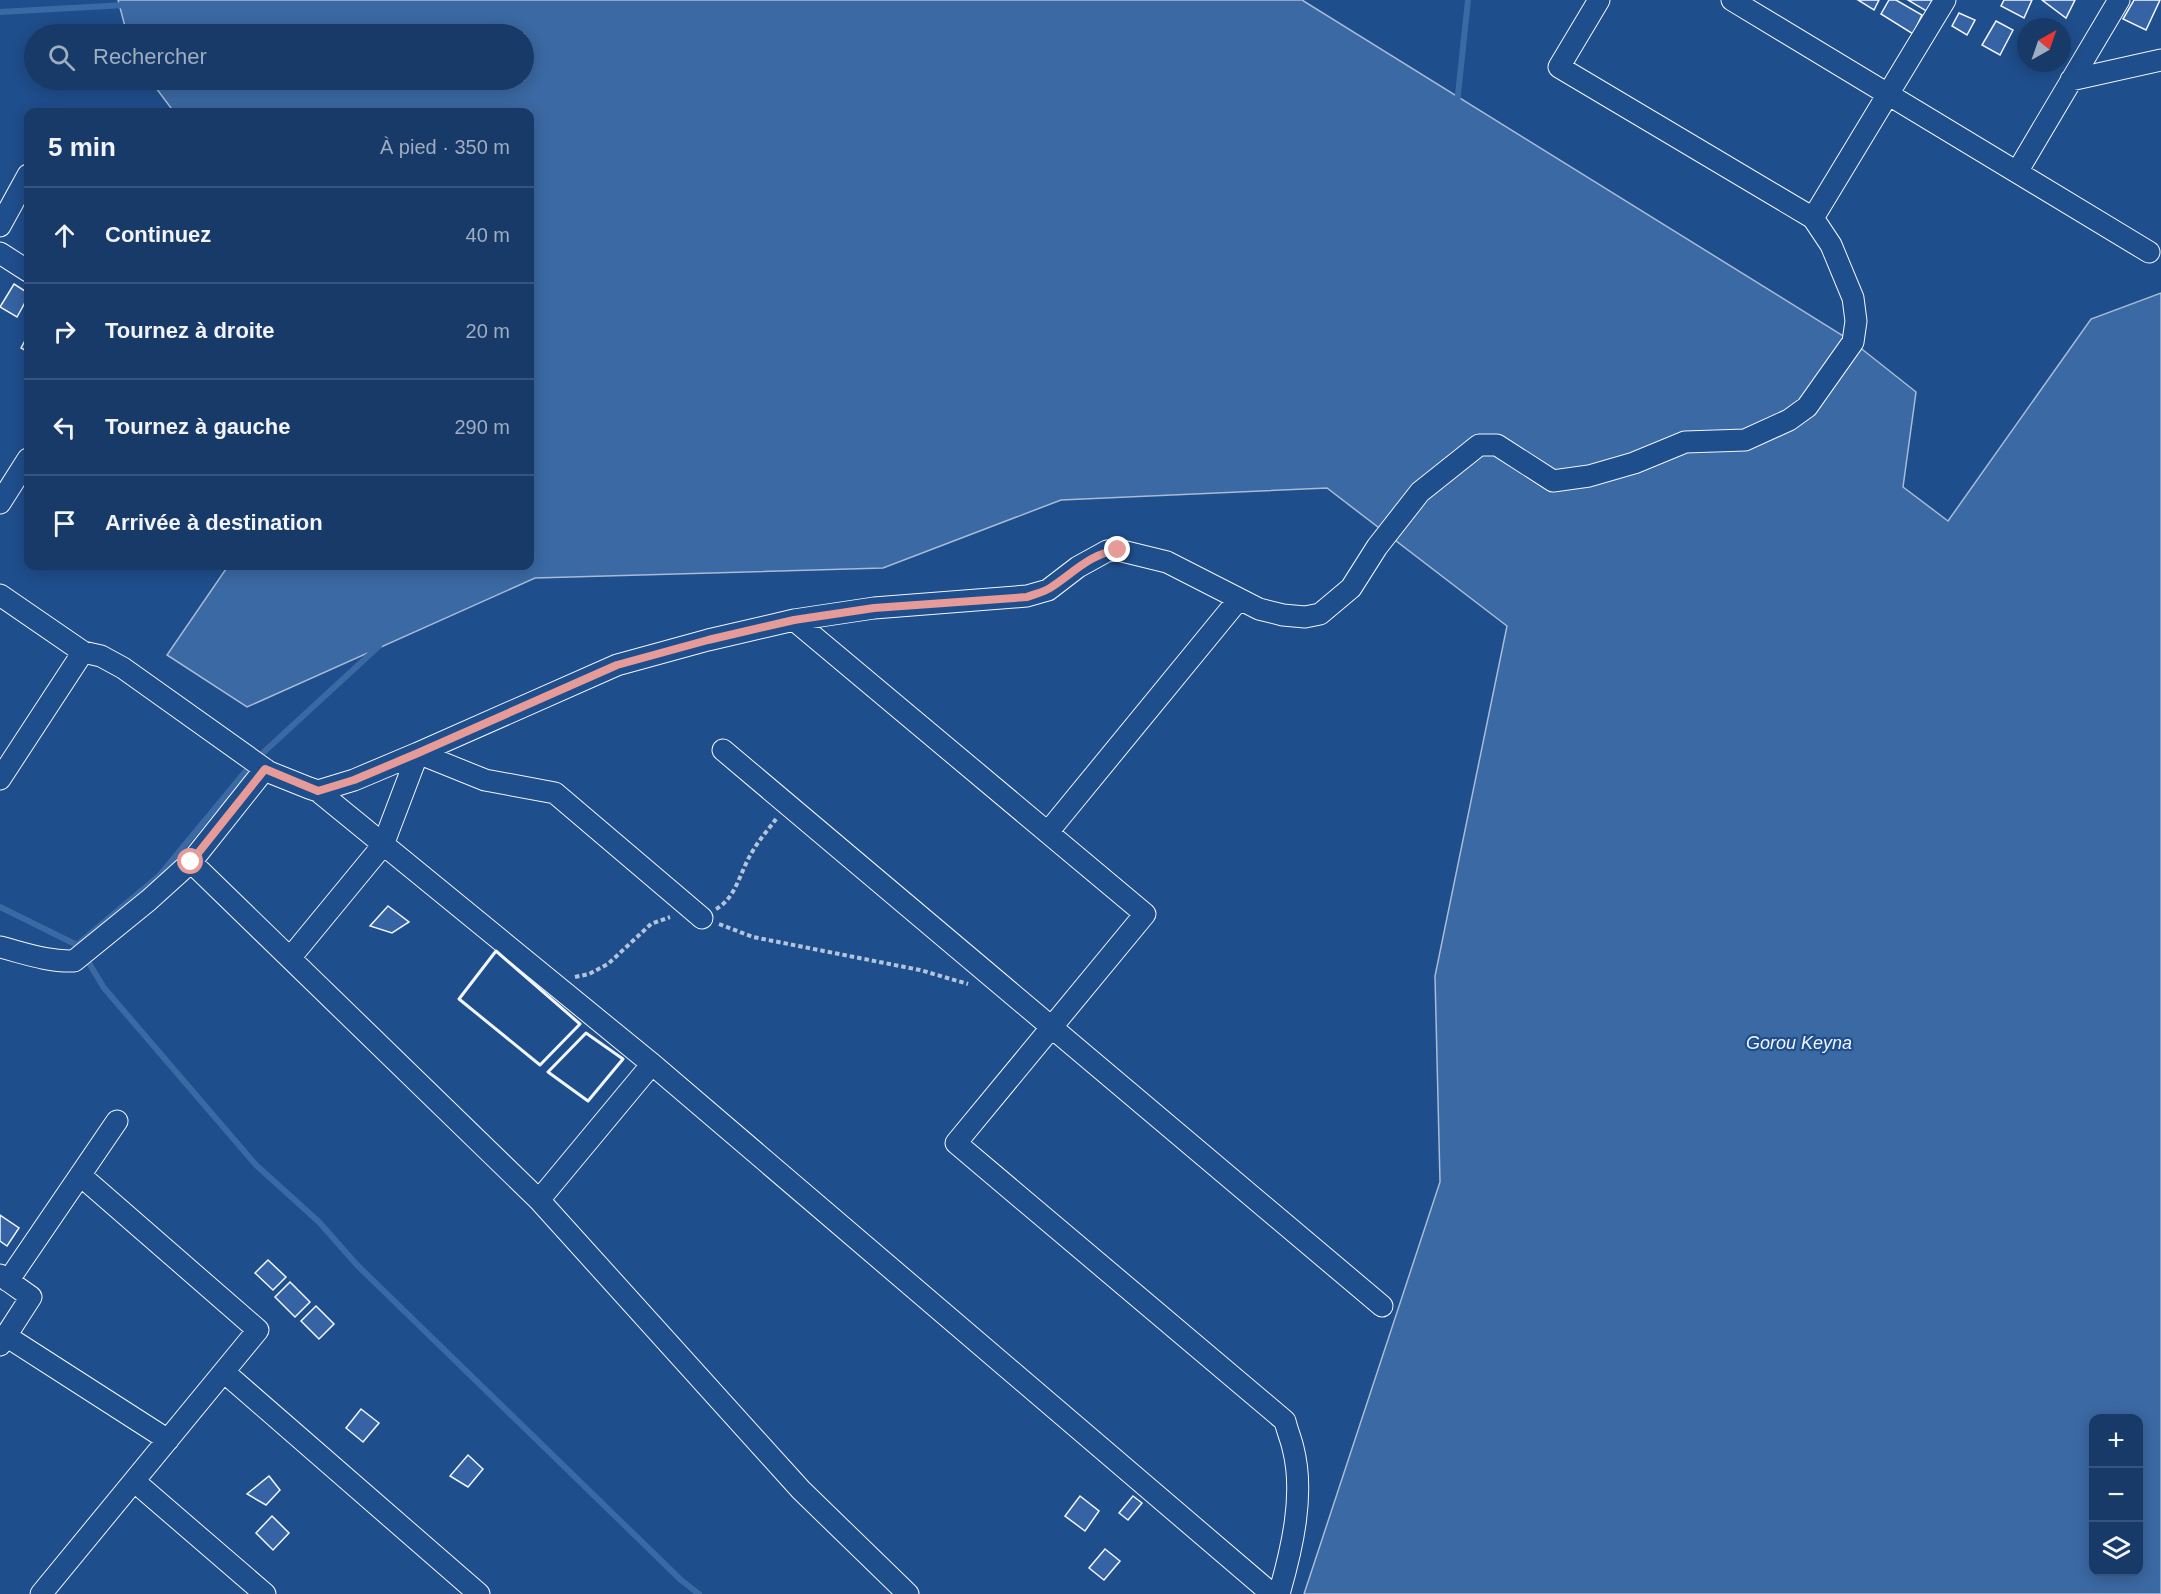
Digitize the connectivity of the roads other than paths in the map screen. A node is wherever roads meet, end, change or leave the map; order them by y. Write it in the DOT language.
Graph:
graph roads {
  1 [pos="1599,0"];
  2 [pos="1732,0"];
  3 [pos="1946,0"];
  4 [pos="2119,0"];
  5 [pos="2161,60"];
  6 [pos="2071,80"];
  7 [pos="1888,94"];
  8 [pos="2017,172"];
  9 [pos="24,182"];
  10 [pos="1813,218"];
  11 [pos="0,226"];
  12 [pos="2149,252"];
  13 [pos="0,253"];
  14 [pos="24,268"];
  15 [pos="24,465"];
  16 [pos="0,503"];
  17 [pos="0,595"];
  18 [pos="1239,599"];
  19 [pos="794,620"];
  20 [pos="83,652"];
  21 [pos="723,750"];
  22 [pos="418,753"];
  23 [pos="265,769"];
  24 [pos="0,779"];
  25 [pos="318,791"];
  26 [pos="1048,832"];
  27 [pos="383,845"];
  28 [pos="191,862"];
  29 [pos="702,918"];
  30 [pos="0,947"];
  31 [pos="290,958"];
  32 [pos="1052,1028"];
  33 [pos="652,1064"];
  34 [pos="117,1121"];
  35 [pos="80,1175"];
  36 [pos="539,1200"];
  37 [pos="4,1278"];
  38 [pos="1382,1306"];
  39 [pos="3,1340"];
  40 [pos="224,1372"];
  41 [pos="168,1440"];
  42 [pos="134,1481"];
  43 [pos="41,1594"];
  44 [pos="265,1594"];
  45 [pos="478,1594"];
  46 [pos="908,1594"];
  47 [pos="1272,1594"];
  48 [pos="1279,1594"];
  1 -- 10 [label="street"];
  2 -- 7 [label="street"];
  3 -- 7 [label="street"];
  4 -- 6 [label="street"];
  5 -- 6 [label="street"];
  6 -- 8 [label="street"];
  7 -- 8 [label="street"];
  7 -- 10 [label="street"];
  8 -- 12 [label="street"];
  9 -- 11 [label="street"];
  10 -- 18 [label="street"];
  13 -- 14 [label="street"];
  15 -- 16 [label="street"];
  17 -- 20 [label="street"];
  18 -- 19 [label="street"];
  18 -- 26 [label="street"];
  19 -- 22 [label="street"];
  19 -- 26 [label="street"];
  20 -- 23 [label="street"];
  20 -- 24 [label="street"];
  21 -- 32 [label="street"];
  22 -- 25 [label="street"];
  22 -- 27 [label="street"];
  22 -- 29 [label="street"];
  23 -- 25 [label="street"];
  23 -- 28 [label="street"];
  25 -- 27 [label="street"];
  26 -- 32 [label="street"];
  27 -- 31 [label="street"];
  27 -- 33 [label="street"];
  28 -- 30 [label="street"];
  28 -- 31 [label="street"];
  31 -- 36 [label="street"];
  32 -- 38 [label="street"];
  32 -- 48 [label="street"];
  33 -- 36 [label="street"];
  33 -- 47 [label="street"];
  34 -- 35 [label="street"];
  35 -- 37 [label="street"];
  35 -- 40 [label="street"];
  36 -- 46 [label="street"];
  37 -- 39 [label="street"];
  39 -- 41 [label="street"];
  40 -- 41 [label="street"];
  40 -- 45 [label="street"];
  41 -- 42 [label="street"];
  42 -- 43 [label="street"];
  42 -- 44 [label="street"];
}
